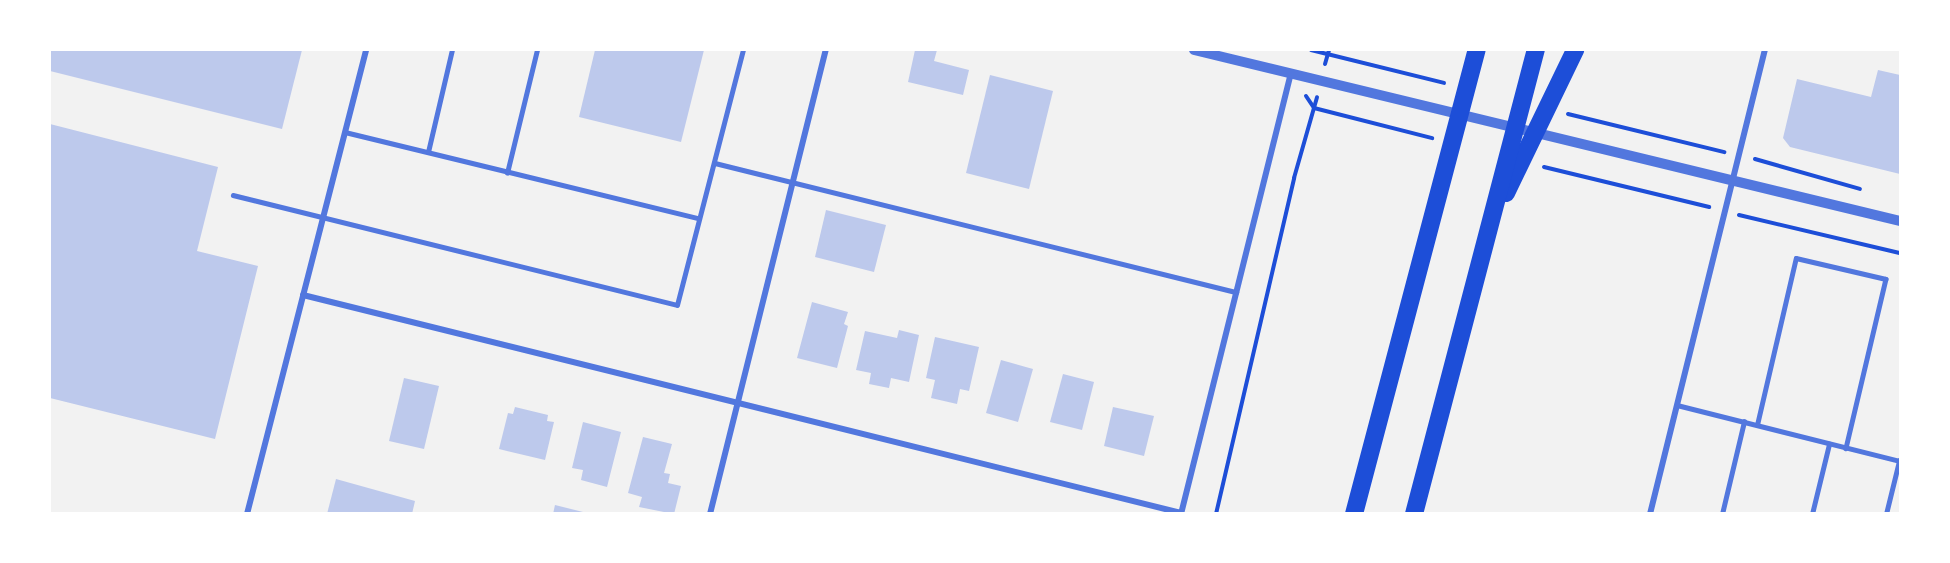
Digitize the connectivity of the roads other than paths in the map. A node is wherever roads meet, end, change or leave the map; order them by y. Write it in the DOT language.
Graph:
graph roads {
  1 [pos="366,50"];
  2 [pos="452,50"];
  3 [pos="537,50"];
  4 [pos="743,50"];
  5 [pos="826,50"];
  6 [pos="1194,50"];
  7 [pos="1477,50"];
  8 [pos="1536,50"];
  9 [pos="1575,50"];
  10 [pos="1765,50"];
  11 [pos="1291,73"];
  12 [pos="345,132"];
  13 [pos="428,152"];
  14 [pos="715,163"];
  15 [pos="507,173"];
  16 [pos="1733,180"];
  17 [pos="792,185"];
  18 [pos="233,195"];
  19 [pos="323,218"];
  20 [pos="699,218"];
  21 [pos="1900,221"];
  22 [pos="1486,236"];
  23 [pos="1236,292"];
  24 [pos="303,295"];
  25 [pos="737,405"];
  26 [pos="1677,405"];
  27 [pos="1744,422"];
  28 [pos="1757,425"];
  29 [pos="1829,444"];
  30 [pos="1846,448"];
  31 [pos="1900,461"];
  32 [pos="247,513"];
  33 [pos="710,513"];
  34 [pos="1181,513"];
  35 [pos="1354,513"];
  36 [pos="1414,513"];
  37 [pos="1650,513"];
  38 [pos="1722,513"];
  39 [pos="1812,513"];
  40 [pos="1886,513"];
  1 -- 12 [label="street"];
  2 -- 13 [label="lane"];
  3 -- 15 [label="lane"];
  4 -- 14 [label="lane"];
  5 -- 17 [label="street"];
  6 -- 11 [label="street"];
  7 -- 35 [label="highway"];
  8 -- 22 [label="highway"];
  9 -- 22 [label="highway"];
  10 -- 16 [label="street"];
  11 -- 16 [label="street"];
  11 -- 23 [label="street"];
  12 -- 13 [label="lane"];
  12 -- 19 [label="street"];
  13 -- 15 [label="lane"];
  14 -- 17 [label="lane"];
  14 -- 20 [label="lane"];
  15 -- 20 [label="lane"];
  16 -- 21 [label="street"];
  16 -- 26 [label="street"];
  17 -- 23 [label="lane"];
  17 -- 25 [label="street"];
  18 -- 19 [label="lane"];
  19 -- 20 [label="lane"];
  19 -- 24 [label="street"];
  22 -- 36 [label="highway"];
  23 -- 34 [label="street"];
  24 -- 25 [label="street"];
  24 -- 32 [label="street"];
  25 -- 33 [label="street"];
  25 -- 34 [label="street"];
  26 -- 27 [label="lane"];
  26 -- 37 [label="street"];
  27 -- 28 [label="lane"];
  27 -- 38 [label="lane"];
  28 -- 29 [label="lane"];
  28 -- 30 [label="lane"];
  29 -- 30 [label="lane"];
  29 -- 39 [label="lane"];
  30 -- 31 [label="lane"];
  31 -- 40 [label="lane"];
}
